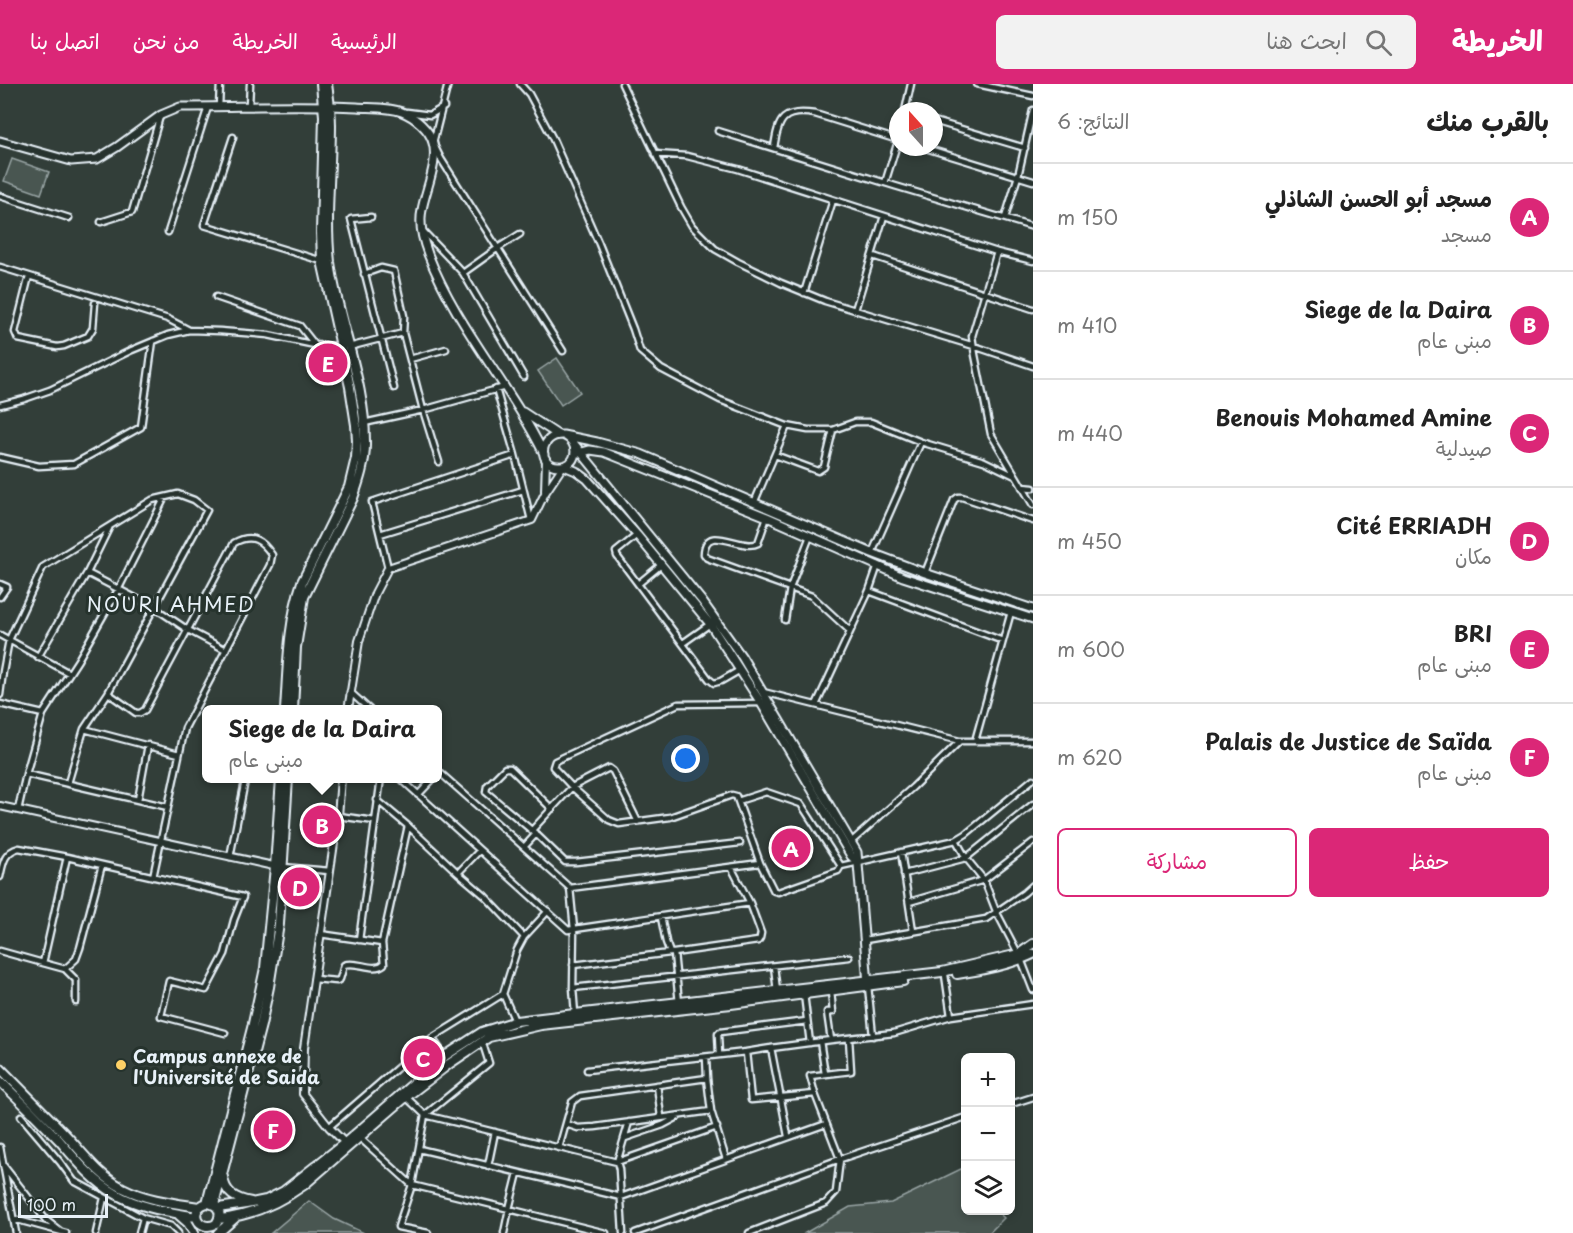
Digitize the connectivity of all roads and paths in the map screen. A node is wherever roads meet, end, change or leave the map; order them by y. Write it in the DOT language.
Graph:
graph roads {
  1 [pos="220,84"];
  2 [pos="250,84"];
  3 [pos="321,84"];
  4 [pos="327,84"];
  5 [pos="448,84"];
  6 [pos="521,84"];
  7 [pos="622,84"];
  8 [pos="911,84"];
  9 [pos="977,84"];
  10 [pos="1033,96"];
  11 [pos="907,102"];
  12 [pos="326,105"];
  13 [pos="219,106"];
  14 [pos="249,106"];
  15 [pos="208,107"];
  16 [pos="444,107"];
  17 [pos="1033,110"];
  18 [pos="401,111"];
  19 [pos="161,115"];
  20 [pos="943,125"];
  21 [pos="718,131"];
  22 [pos="233,136"];
  23 [pos="889,137"];
  24 [pos="0,141"];
  25 [pos="434,143"];
  26 [pos="774,148"];
  27 [pos="1024,148"];
  28 [pos="943,153"];
  29 [pos="655,154"];
  30 [pos="893,156"];
  31 [pos="1018,176"];
  32 [pos="1033,180"];
  33 [pos="885,183"];
  34 [pos="0,196"];
  35 [pos="833,200"];
  36 [pos="884,216"];
  37 [pos="371,217"];
  38 [pos="69,218"];
  39 [pos="1005,218"];
  40 [pos="101,222"];
  41 [pos="1033,227"];
  42 [pos="422,230"];
  43 [pos="168,232"];
  44 [pos="520,234"];
  45 [pos="498,248"];
  46 [pos="997,252"];
  47 [pos="873,256"];
  48 [pos="326,261"];
  49 [pos="1033,261"];
  50 [pos="0,267"];
  51 [pos="463,273"];
  52 [pos="364,274"];
  53 [pos="29,276"];
  54 [pos="804,293"];
  55 [pos="986,294"];
  56 [pos="216,297"];
  57 [pos="95,303"];
  58 [pos="1033,309"];
  59 [pos="855,310"];
  60 [pos="189,330"];
  61 [pos="403,333"];
  62 [pos="382,339"];
  63 [pos="153,341"];
  64 [pos="315,345"];
  65 [pos="344,346"];
  66 [pos="974,346"];
  67 [pos="446,349"];
  68 [pos="563,351"];
  69 [pos="410,359"];
  70 [pos="1033,366"];
  71 [pos="524,377"];
  72 [pos="504,387"];
  73 [pos="394,388"];
  74 [pos="496,389"];
  75 [pos="0,405"];
  76 [pos="423,410"];
  77 [pos="521,411"];
  78 [pos="364,423"];
  79 [pos="787,426"];
  80 [pos="833,430"];
  81 [pos="560,435"];
  82 [pos="921,442"];
  83 [pos="577,454"];
  84 [pos="515,455"];
  85 [pos="775,455"];
  86 [pos="545,456"];
  87 [pos="0,457"];
  88 [pos="439,462"];
  89 [pos="563,466"];
  90 [pos="1015,476"];
  91 [pos="1022,487"];
  92 [pos="1033,488"];
  93 [pos="523,490"];
  94 [pos="545,493"];
  95 [pos="165,497"];
  96 [pos="754,503"];
  97 [pos="1033,505"];
  98 [pos="767,518"];
  99 [pos="531,520"];
  100 [pos="1033,521"];
  101 [pos="110,525"];
  102 [pos="380,534"];
  103 [pos="637,535"];
  104 [pos="810,536"];
  105 [pos="872,553"];
  106 [pos="661,565"];
  107 [pos="878,565"];
  108 [pos="388,568"];
  109 [pos="87,573"];
  110 [pos="925,573"];
  111 [pos="0,584"];
  112 [pos="638,584"];
  113 [pos="790,588"];
  114 [pos="117,590"];
  115 [pos="869,591"];
  116 [pos="0,597"];
  117 [pos="155,608"];
  118 [pos="1033,609"];
  119 [pos="1011,612"];
  120 [pos="1033,619"];
  121 [pos="785,620"];
  122 [pos="710,624"];
  123 [pos="188,630"];
  124 [pos="850,631"];
  125 [pos="0,634"];
  126 [pos="9,640"];
  127 [pos="1003,641"];
  128 [pos="683,644"];
  129 [pos="226,650"];
  130 [pos="39,657"];
  131 [pos="740,670"];
  132 [pos="1,673"];
  133 [pos="69,673"];
  134 [pos="350,692"];
  135 [pos="762,692"];
  136 [pos="108,693"];
  137 [pos="0,695"];
  138 [pos="761,703"];
  139 [pos="0,704"];
  140 [pos="285,705"];
  141 [pos="293,705"];
  142 [pos="349,705"];
  143 [pos="364,705"];
  144 [pos="816,705"];
  145 [pos="43,714"];
  146 [pos="84,729"];
  147 [pos="960,741"];
  148 [pos="975,741"];
  149 [pos="1033,741"];
  150 [pos="148,745"];
  151 [pos="180,754"];
  152 [pos="26,774"];
  153 [pos="442,777"];
  154 [pos="1033,779"];
  155 [pos="68,783"];
  156 [pos="245,783"];
  157 [pos="281,783"];
  158 [pos="287,783"];
  159 [pos="341,783"];
  160 [pos="380,783"];
  161 [pos="405,783"];
  162 [pos="429,783"];
  163 [pos="572,787"];
  164 [pos="418,795"];
  165 [pos="138,800"];
  166 [pos="378,800"];
  167 [pos="738,801"];
  168 [pos="1033,804"];
  169 [pos="0,806"];
  170 [pos="168,807"];
  171 [pos="552,809"];
  172 [pos="18,810"];
  173 [pos="338,816"];
  174 [pos="375,821"];
  175 [pos="638,822"];
  176 [pos="408,826"];
  177 [pos="534,832"];
  178 [pos="956,840"];
  179 [pos="161,842"];
  180 [pos="851,842"];
  181 [pos="1033,842"];
  182 [pos="740,843"];
  183 [pos="524,847"];
  184 [pos="479,851"];
  185 [pos="901,852"];
  186 [pos="67,857"];
  187 [pos="230,857"];
  188 [pos="966,858"];
  189 [pos="760,863"];
  190 [pos="859,863"];
  191 [pos="102,865"];
  192 [pos="841,866"];
  193 [pos="279,867"];
  194 [pos="731,867"];
  195 [pos="330,871"];
  196 [pos="458,873"];
  197 [pos="904,874"];
  198 [pos="0,877"];
  199 [pos="153,877"];
  200 [pos="984,880"];
  201 [pos="1033,885"];
  202 [pos="570,888"];
  203 [pos="909,902"];
  204 [pos="750,903"];
  205 [pos="548,911"];
  206 [pos="996,911"];
  207 [pos="661,917"];
  208 [pos="574,929"];
  209 [pos="913,931"];
  210 [pos="320,934"];
  211 [pos="524,938"];
  212 [pos="359,940"];
  213 [pos="865,940"];
  214 [pos="382,943"];
  215 [pos="1033,944"];
  216 [pos="0,951"];
  217 [pos="672,953"];
  218 [pos="1033,954"];
  219 [pos="849,957"];
  220 [pos="1020,957"];
  221 [pos="43,963"];
  222 [pos="573,964"];
  223 [pos="774,966"];
  224 [pos="65,969"];
  225 [pos="945,975"];
  226 [pos="676,977"];
  227 [pos="314,979"];
  228 [pos="868,983"];
  229 [pos="573,988"];
  230 [pos="831,990"];
  231 [pos="1033,990"];
  232 [pos="777,991"];
  233 [pos="503,994"];
  234 [pos="804,994"];
  235 [pos="76,1002"];
  236 [pos="679,1003"];
  237 [pos="1033,1004"];
  238 [pos="575,1014"];
  239 [pos="951,1016"];
  240 [pos="807,1021"];
  241 [pos="516,1022"];
  242 [pos="225,1033"];
  243 [pos="873,1036"];
  244 [pos="432,1038"];
  245 [pos="849,1038"];
  246 [pos="831,1040"];
  247 [pos="482,1041"];
  248 [pos="820,1041"];
  249 [pos="810,1043"];
  250 [pos="771,1048"];
  251 [pos="746,1052"];
  252 [pos="719,1055"];
  253 [pos="444,1056"];
  254 [pos="706,1057"];
  255 [pos="0,1068"];
  256 [pos="587,1070"];
  257 [pos="825,1074"];
  258 [pos="707,1078"];
  259 [pos="0,1081"];
  260 [pos="657,1085"];
  261 [pos="815,1094"];
  262 [pos="406,1097"];
  263 [pos="1033,1097"];
  264 [pos="780,1098"];
  265 [pos="1015,1103"];
  266 [pos="711,1111"];
  267 [pos="425,1115"];
  268 [pos="682,1115"];
  269 [pos="21,1116"];
  270 [pos="661,1118"];
  271 [pos="961,1119"];
  272 [pos="629,1122"];
  273 [pos="566,1124"];
  274 [pos="826,1124"];
  275 [pos="329,1127"];
  276 [pos="717,1127"];
  277 [pos="495,1132"];
  278 [pos="788,1136"];
  279 [pos="360,1138"];
  280 [pos="625,1138"];
  281 [pos="345,1143"];
  282 [pos="0,1148"];
  283 [pos="419,1149"];
  284 [pos="559,1149"];
  285 [pos="726,1159"];
  286 [pos="840,1159"];
  287 [pos="616,1162"];
  288 [pos="3,1165"];
  289 [pos="488,1166"];
  290 [pos="222,1171"];
  291 [pos="518,1173"];
  292 [pos="412,1185"];
  293 [pos="621,1197"];
  294 [pos="104,1198"];
  295 [pos="253,1202"];
  296 [pos="213,1205"];
  297 [pos="199,1207"];
  298 [pos="509,1209"];
  299 [pos="178,1214"];
  300 [pos="143,1218"];
  301 [pos="235,1218"];
  302 [pos="219,1219"];
  303 [pos="14,1220"];
  304 [pos="202,1227"];
  305 [pos="60,1232"];
  306 [pos="16,1233"];
  307 [pos="66,1233"];
  308 [pos="96,1233"];
  309 [pos="139,1233"];
  310 [pos="178,1233"];
  311 [pos="194,1233"];
  312 [pos="218,1233"];
  313 [pos="428,1233"];
  314 [pos="504,1233"];
  315 [pos="606,1233"];
  316 [pos="623,1233"];
  317 [pos="635,1233"];
  318 [pos="749,1233"];
  1 -- 13 [label="street"];
  2 -- 14 [label="street"];
  3 -- 12 [label="main road"];
  4 -- 12 [label="main road"];
  5 -- 16 [label="street"];
  6 -- 79 [label="street"];
  7 -- 29 [label="street"];
  8 -- 11 [label="street"];
  9 -- 10 [label="street"];
  12 -- 14 [label="main road"];
  12 -- 18 [label="main road"];
  12 -- 48 [label="main road"];
  13 -- 14 [label="main road"];
  13 -- 15 [label="main road"];
  15 -- 19 [label="main road"];
  15 -- 43 [label="street"];
  16 -- 18 [label="street"];
  16 -- 25 [label="street"];
  17 -- 27 [label="street"];
  18 -- 25 [label="main road"];
  19 -- 24 [label="main road"];
  19 -- 40 [label="street"];
  20 -- 27 [label="street"];
  21 -- 26 [label="street"];
  22 -- 48 [label="street"];
  23 -- 26 [label="street"];
  25 -- 42 [label="main road"];
  25 -- 45 [label="street"];
  26 -- 33 [label="street"];
  27 -- 31 [label="street"];
  28 -- 31 [label="street"];
  29 -- 35 [label="street"];
  29 -- 54 [label="street"];
  30 -- 33 [label="street"];
  31 -- 32 [label="street"];
  31 -- 39 [label="street"];
  33 -- 39 [label="street"];
  34 -- 38 [label="street"];
  35 -- 36 [label="street"];
  35 -- 54 [label="street"];
  36 -- 46 [label="street"];
  36 -- 47 [label="street"];
  37 -- 52 [label="street"];
  39 -- 41 [label="street"];
  42 -- 51 [label="street"];
  42 -- 72 [label="main road"];
  44 -- 45 [label="street"];
  45 -- 51 [label="street"];
  45 -- 68 [label="street"];
  46 -- 49 [label="street"];
  46 -- 55 [label="street"];
  47 -- 55 [label="street"];
  47 -- 59 [label="street"];
  48 -- 65 [label="main road"];
  50 -- 53 [label="street"];
  51 -- 71 [label="street"];
  52 -- 61 [label="street"];
  52 -- 62 [label="street"];
  53 -- 57 [label="street"];
  53 -- 60 [label="street"];
  54 -- 59 [label="street"];
  55 -- 58 [label="street"];
  55 -- 66 [label="street"];
  56 -- 64 [label="street"];
  59 -- 66 [label="street"];
  60 -- 63 [label="street"];
  60 -- 64 [label="street"];
  61 -- 62 [label="street"];
  61 -- 69 [label="street"];
  62 -- 65 [label="street"];
  62 -- 73 [label="street"];
  63 -- 75 [label="street"];
  63 -- 87 [label="street"];
  64 -- 65 [label="street"];
  65 -- 78 [label="main road"];
  65 -- 140 [label="main road"];
  66 -- 70 [label="street"];
  66 -- 90 [label="street"];
  67 -- 69 [label="street"];
  69 -- 76 [label="street"];
  72 -- 74 [label="street"];
  72 -- 77 [label="main road"];
  74 -- 76 [label="street"];
  74 -- 84 [label="street"];
  76 -- 78 [label="street"];
  76 -- 88 [label="street"];
  77 -- 81 [label="main road"];
  77 -- 86 [label="main road"];
  78 -- 141 [label="main road"];
  79 -- 80 [label="street"];
  79 -- 85 [label="street"];
  80 -- 82 [label="street"];
  80 -- 85 [label="street"];
  81 -- 83 [label="main road"];
  81 -- 86 [label="main road"];
  81 -- 96 [label="main road"];
  82 -- 90 [label="street"];
  82 -- 105 [label="street"];
  83 -- 89 [label="main road"];
  83 -- 98 [label="main road"];
  83 -- 135 [label="main road"];
  84 -- 93 [label="street"];
  84 -- 102 [label="street"];
  85 -- 96 [label="street"];
  86 -- 89 [label="main road"];
  86 -- 94 [label="street"];
  89 -- 94 [label="street"];
  89 -- 103 [label="main road"];
  90 -- 91 [label="street"];
  91 -- 92 [label="street"];
  91 -- 97 [label="street"];
  93 -- 99 [label="street"];
  93 -- 102 [label="street"];
  94 -- 99 [label="street"];
  95 -- 101 [label="street"];
  95 -- 114 [label="street"];
  95 -- 117 [label="street"];
  96 -- 105 [label="main road"];
  98 -- 104 [label="main road"];
  98 -- 113 [label="street"];
  99 -- 108 [label="street"];
  100 -- 110 [label="street"];
  101 -- 109 [label="street"];
  101 -- 126 [label="street"];
  102 -- 108 [label="street"];
  103 -- 106 [label="main road"];
  103 -- 112 [label="street"];
  104 -- 107 [label="main road"];
  104 -- 113 [label="street"];
  105 -- 110 [label="main road"];
  106 -- 112 [label="street"];
  106 -- 122 [label="main road"];
  107 -- 115 [label="street"];
  107 -- 119 [label="main road"];
  108 -- 134 [label="street"];
  109 -- 114 [label="street"];
  109 -- 130 [label="street"];
  110 -- 118 [label="main road"];
  111 -- 116 [label="street"];
  112 -- 128 [label="street"];
  113 -- 121 [label="street"];
  113 -- 124 [label="street"];
  114 -- 117 [label="street"];
  114 -- 133 [label="street"];
  115 -- 124 [label="street"];
  115 -- 127 [label="street"];
  117 -- 123 [label="street"];
  117 -- 136 [label="street"];
  119 -- 120 [label="main road"];
  119 -- 127 [label="street"];
  122 -- 128 [label="street"];
  122 -- 131 [label="main road"];
  123 -- 129 [label="street"];
  123 -- 129 [label="street"];
  123 -- 136 [label="street"];
  124 -- 144 [label="street"];
  125 -- 126 [label="street"];
  126 -- 130 [label="street"];
  126 -- 132 [label="street"];
  127 -- 148 [label="street"];
  128 -- 131 [label="street"];
  129 -- 151 [label="street"];
  130 -- 133 [label="street"];
  131 -- 138 [label="main road"];
  132 -- 137 [label="street"];
  133 -- 145 [label="street"];
  134 -- 142 [label="street"];
  134 -- 143 [label="street"];
  135 -- 144 [label="street"];
  135 -- 180 [label="main road"];
  136 -- 146 [label="street"];
  138 -- 163 [label="street"];
  138 -- 190 [label="main road"];
  139 -- 145 [label="street"];
  144 -- 147 [label="street"];
  145 -- 152 [label="street"];
  146 -- 150 [label="street"];
  146 -- 155 [label="street"];
  147 -- 148 [label="street"];
  147 -- 180 [label="street"];
  148 -- 149 [label="street"];
  150 -- 151 [label="street"];
  150 -- 165 [label="street"];
  151 -- 170 [label="street"];
  152 -- 155 [label="street"];
  152 -- 172 [label="street"];
  153 -- 183 [label="street"];
  154 -- 178 [label="street"];
  155 -- 165 [label="street"];
  156 -- 187 [label="street"];
  157 -- 193 [label="main road"];
  158 -- 193 [label="main road"];
  159 -- 173 [label="street"];
  160 -- 166 [label="street"];
  161 -- 164 [label="street"];
  162 -- 164 [label="street"];
  163 -- 171 [label="street"];
  163 -- 175 [label="street"];
  163 -- 175 [label="street"];
  164 -- 184 [label="street"];
  165 -- 170 [label="street"];
  166 -- 174 [label="street"];
  166 -- 176 [label="street"];
  167 -- 175 [label="street"];
  167 -- 189 [label="street"];
  167 -- 192 [label="street"];
  168 -- 188 [label="street"];
  169 -- 172 [label="street"];
  170 -- 179 [label="street"];
  171 -- 177 [label="street"];
  171 -- 177 [label="street"];
  172 -- 179 [label="street"];
  173 -- 174 [label="street"];
  173 -- 195 [label="street"];
  174 -- 212 [label="street"];
  176 -- 196 [label="street"];
  176 -- 214 [label="street"];
  177 -- 182 [label="street"];
  177 -- 183 [label="street"];
  178 -- 185 [label="street"];
  178 -- 188 [label="street"];
  179 -- 187 [label="street"];
  179 -- 199 [label="street"];
  180 -- 190 [label="main road"];
  181 -- 200 [label="street"];
  183 -- 202 [label="street"];
  184 -- 196 [label="street"];
  184 -- 205 [label="street"];
  185 -- 190 [label="street"];
  185 -- 197 [label="street"];
  186 -- 191 [label="street"];
  186 -- 198 [label="street"];
  186 -- 221 [label="street"];
  187 -- 193 [label="street"];
  188 -- 197 [label="street"];
  188 -- 200 [label="street"];
  189 -- 192 [label="street"];
  189 -- 194 [label="street"];
  190 -- 192 [label="street"];
  190 -- 213 [label="main road"];
  191 -- 199 [label="street"];
  191 -- 224 [label="street"];
  193 -- 195 [label="street"];
  193 -- 290 [label="main road"];
  193 -- 296 [label="main road"];
  194 -- 202 [label="street"];
  194 -- 204 [label="street"];
  195 -- 210 [label="street"];
  196 -- 211 [label="street"];
  197 -- 203 [label="street"];
  199 -- 242 [label="street"];
  200 -- 203 [label="street"];
  200 -- 206 [label="street"];
  201 -- 206 [label="street"];
  202 -- 208 [label="street"];
  203 -- 209 [label="street"];
  204 -- 207 [label="street"];
  204 -- 217 [label="street"];
  205 -- 208 [label="street"];
  205 -- 211 [label="street"];
  206 -- 209 [label="street"];
  206 -- 220 [label="street"];
  207 -- 208 [label="street"];
  207 -- 217 [label="street"];
  208 -- 222 [label="street"];
  209 -- 213 [label="street"];
  210 -- 212 [label="street"];
  210 -- 227 [label="street"];
  211 -- 233 [label="street"];
  212 -- 214 [label="street"];
  213 -- 228 [label="main road"];
  214 -- 227 [label="street"];
  215 -- 220 [label="main road"];
  216 -- 221 [label="street"];
  217 -- 222 [label="street"];
  217 -- 226 [label="street"];
  218 -- 220 [label="main road"];
  219 -- 223 [label="street"];
  220 -- 225 [label="main road"];
  220 -- 228 [label="main road"];
  220 -- 231 [label="street"];
  221 -- 224 [label="street"];
  222 -- 229 [label="street"];
  223 -- 226 [label="street"];
  223 -- 232 [label="street"];
  224 -- 235 [label="street"];
  225 -- 228 [label="main road"];
  225 -- 239 [label="street"];
  226 -- 229 [label="street"];
  226 -- 236 [label="street"];
  227 -- 275 [label="street"];
  228 -- 230 [label="main road"];
  228 -- 232 [label="main road"];
  228 -- 243 [label="street"];
  229 -- 238 [label="street"];
  230 -- 234 [label="main road"];
  230 -- 246 [label="street"];
  232 -- 236 [label="main road"];
  233 -- 241 [label="street"];
  233 -- 244 [label="street"];
  234 -- 240 [label="street"];
  234 -- 247 [label="main road"];
  236 -- 238 [label="main road"];
  237 -- 239 [label="street"];
  238 -- 241 [label="main road"];
  239 -- 243 [label="street"];
  240 -- 249 [label="street"];
  240 -- 252 [label="street"];
  241 -- 253 [label="main road"];
  243 -- 245 [label="street"];
  244 -- 253 [label="street"];
  244 -- 275 [label="street"];
  245 -- 246 [label="street"];
  245 -- 257 [label="street"];
  246 -- 248 [label="street"];
  247 -- 262 [label="main road"];
  247 -- 267 [label="street"];
  248 -- 249 [label="street"];
  248 -- 257 [label="street"];
  249 -- 250 [label="street"];
  250 -- 251 [label="street"];
  250 -- 264 [label="street"];
  251 -- 252 [label="street"];
  251 -- 264 [label="street"];
  252 -- 254 [label="street"];
  253 -- 281 [label="main road"];
  254 -- 256 [label="street"];
  254 -- 258 [label="street"];
  255 -- 297 [label="main road"];
  257 -- 261 [label="street"];
  258 -- 260 [label="street"];
  258 -- 266 [label="street"];
  259 -- 299 [label="main road"];
  260 -- 270 [label="street"];
  260 -- 273 [label="street"];
  261 -- 264 [label="street"];
  261 -- 274 [label="street"];
  262 -- 267 [label="street"];
  262 -- 279 [label="main road"];
  263 -- 265 [label="street"];
  264 -- 278 [label="street"];
  266 -- 268 [label="street"];
  266 -- 276 [label="street"];
  267 -- 277 [label="street"];
  267 -- 283 [label="street"];
  268 -- 270 [label="street"];
  268 -- 280 [label="street"];
  269 -- 294 [label="street"];
  270 -- 272 [label="street"];
  271 -- 286 [label="street"];
  272 -- 273 [label="street"];
  272 -- 280 [label="street"];
  273 -- 284 [label="street"];
  274 -- 278 [label="street"];
  274 -- 286 [label="street"];
  275 -- 281 [label="street"];
  276 -- 285 [label="street"];
  276 -- 287 [label="street"];
  277 -- 284 [label="street"];
  277 -- 289 [label="street"];
  278 -- 285 [label="street"];
  279 -- 292 [label="street"];
  279 -- 301 [label="main road"];
  280 -- 287 [label="street"];
  281 -- 295 [label="main road"];
  282 -- 288 [label="street"];
  283 -- 289 [label="street"];
  283 -- 292 [label="street"];
  284 -- 287 [label="street"];
  285 -- 293 [label="street"];
  286 -- 317 [label="street"];
  286 -- 318 [label="street"];
  287 -- 293 [label="street"];
  288 -- 303 [label="street"];
  288 -- 305 [label="street"];
  289 -- 291 [label="street"];
  290 -- 295 [label="main road"];
  290 -- 296 [label="main road"];
  291 -- 293 [label="street"];
  291 -- 298 [label="street"];
  292 -- 298 [label="street"];
  292 -- 313 [label="street"];
  293 -- 316 [label="street"];
  294 -- 300 [label="street"];
  294 -- 308 [label="street"];
  295 -- 296 [label="main road"];
  296 -- 297 [label="main road"];
  296 -- 302 [label="main road"];
  297 -- 304 [label="main road"];
  298 -- 314 [label="street"];
  298 -- 315 [label="street"];
  299 -- 304 [label="main road"];
  299 -- 311 [label="main road"];
  300 -- 309 [label="street"];
  300 -- 310 [label="street"];
  301 -- 302 [label="main road"];
  301 -- 312 [label="main road"];
  302 -- 304 [label="main road"];
  303 -- 305 [label="street"];
  303 -- 306 [label="street"];
  305 -- 307 [label="street"];
}
